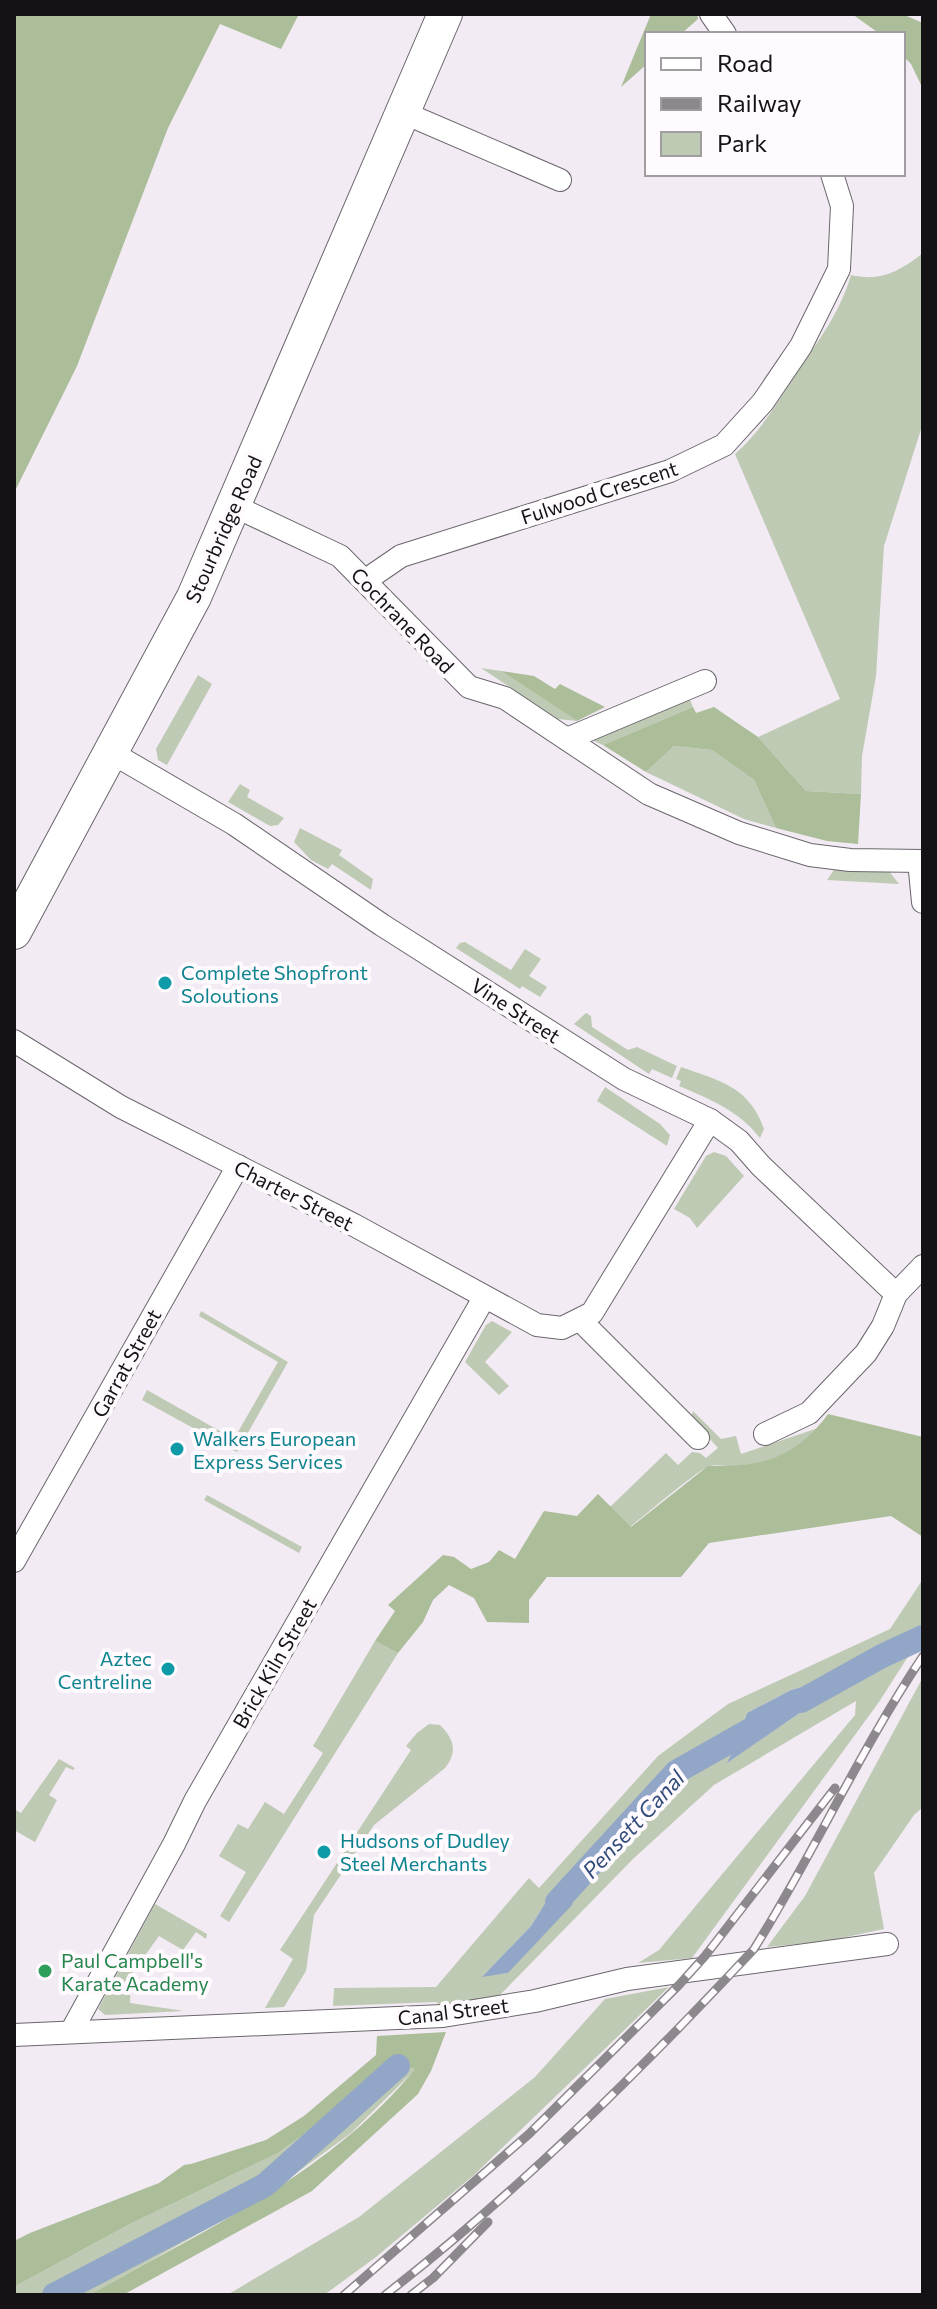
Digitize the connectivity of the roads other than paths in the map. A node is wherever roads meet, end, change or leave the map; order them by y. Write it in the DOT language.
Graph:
graph roads {
  1 [pos="445,14"];
  2 [pos="711,14"];
  3 [pos="724,32"];
  4 [pos="402,112"];
  5 [pos="833,176"];
  6 [pos="560,180"];
  7 [pos="234,506"];
  8 [pos="366,580"];
  9 [pos="705,681"];
  10 [pos="567,739"];
  11 [pos="112,753"];
  12 [pos="921,861"];
  13 [pos="923,902"];
  14 [pos="14,932"];
  15 [pos="14,1041"];
  16 [pos="710,1120"];
  17 [pos="238,1166"];
  18 [pos="923,1266"];
  19 [pos="896,1294"];
  20 [pos="484,1298"];
  21 [pos="580,1320"];
  22 [pos="765,1434"];
  23 [pos="698,1438"];
  24 [pos="14,1561"];
  25 [pos="887,1944"];
  26 [pos="71,2032"];
  27 [pos="14,2035"];
  1 -- 4 [label="main road, Stourbridge Road"];
  2 -- 3 [label="street"];
  4 -- 6 [label="street"];
  4 -- 7 [label="main road, Stourbridge Road"];
  5 -- 8 [label="street, Fulwood Crescent"];
  7 -- 8 [label="street, Cochrane Road"];
  7 -- 11 [label="main road, Stourbridge Road"];
  8 -- 10 [label="street, Cochrane Road"];
  9 -- 10 [label="street"];
  10 -- 12 [label="street, Cochrane Road"];
  11 -- 14 [label="main road, Stourbridge Road"];
  11 -- 16 [label="street, Vine Street"];
  12 -- 13 [label="street"];
  15 -- 17 [label="street, Charter Street"];
  16 -- 19 [label="street, Vine Street"];
  16 -- 21 [label="street"];
  17 -- 20 [label="street, Charter Street"];
  17 -- 24 [label="street, Garrat Street"];
  18 -- 19 [label="street"];
  19 -- 22 [label="street"];
  20 -- 21 [label="street, Charter Street"];
  20 -- 26 [label="street, Brick Kiln Street"];
  21 -- 23 [label="street"];
  25 -- 26 [label="street, Canal Street"];
  26 -- 27 [label="street, Canal Street"];
}
